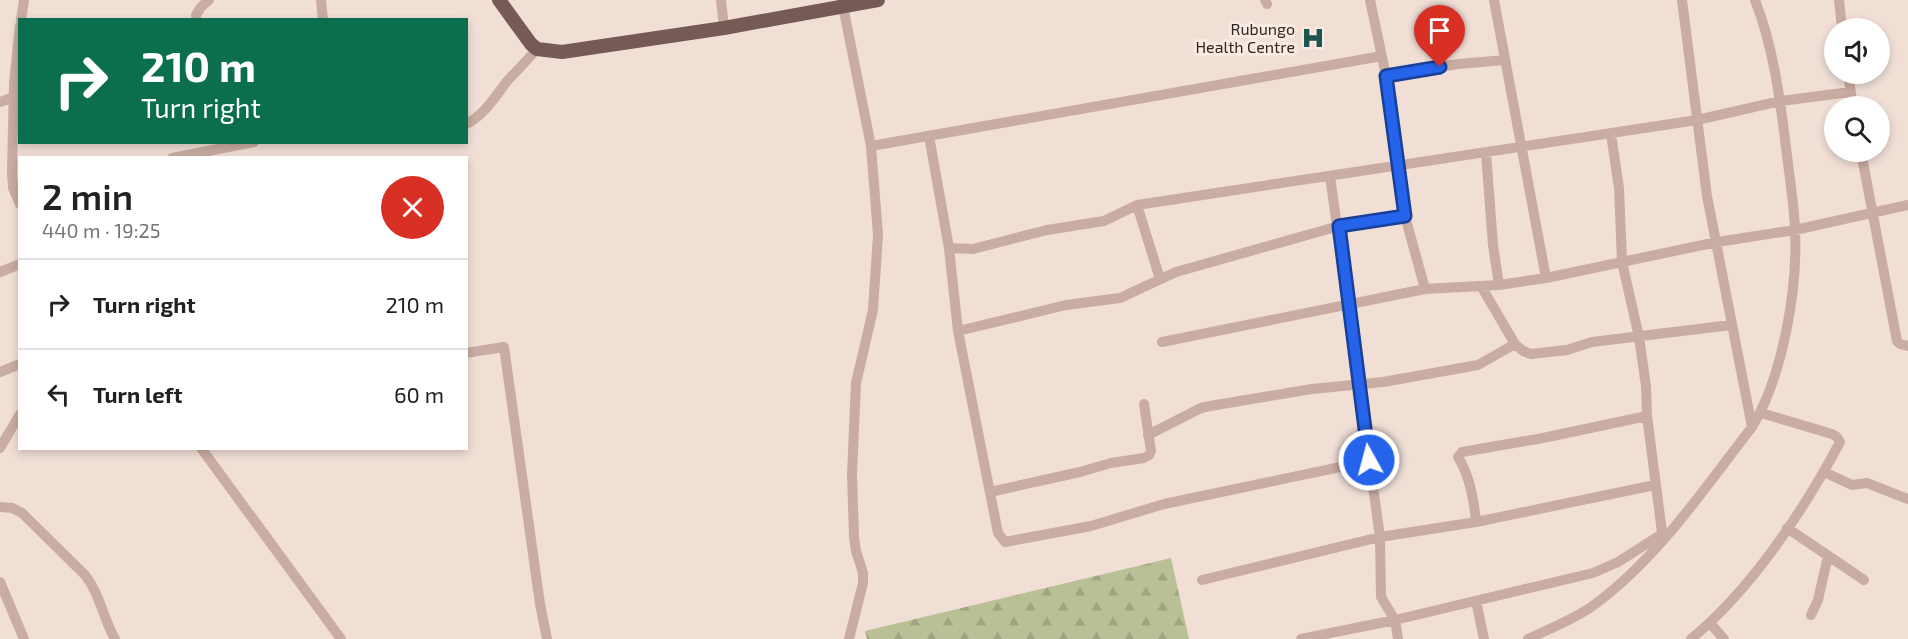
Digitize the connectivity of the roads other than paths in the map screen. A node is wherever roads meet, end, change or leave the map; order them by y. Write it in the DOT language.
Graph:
graph roads {
  1 [pos="24,0"];
  2 [pos="209,0"];
  3 [pos="321,0"];
  4 [pos="499,0"];
  5 [pos="721,0"];
  6 [pos="878,0"];
  7 [pos="1370,0"];
  8 [pos="1494,0"];
  9 [pos="1682,0"];
  10 [pos="1755,0"];
  11 [pos="1839,0"];
  12 [pos="843,6"];
  13 [pos="21,18"];
  14 [pos="197,18"];
  15 [pos="323,18"];
  16 [pos="1841,18"];
  17 [pos="724,28"];
  18 [pos="537,49"];
  19 [pos="18,50"];
  20 [pos="1382,56"];
  21 [pos="1505,60"];
  22 [pos="1386,76"];
  23 [pos="1849,84"];
  24 [pos="1850,92"];
  25 [pos="1851,96"];
  26 [pos="14,97"];
  27 [pos="1781,101"];
  28 [pos="0,102"];
  29 [pos="1697,120"];
  30 [pos="468,123"];
  31 [pos="1611,134"];
  32 [pos="929,136"];
  33 [pos="242,144"];
  34 [pos="871,146"];
  35 [pos="1521,147"];
  36 [pos="194,148"];
  37 [pos="1486,153"];
  38 [pos="176,156"];
  39 [pos="1863,162"];
  40 [pos="1398,166"];
  41 [pos="1330,176"];
  42 [pos="16,187"];
  43 [pos="1908,205"];
  44 [pos="1137,206"];
  45 [pos="1873,214"];
  46 [pos="1405,216"];
  47 [pos="1339,226"];
  48 [pos="1795,230"];
  49 [pos="1717,242"];
  50 [pos="949,248"];
  51 [pos="1623,262"];
  52 [pos="18,265"];
  53 [pos="0,272"];
  54 [pos="1546,278"];
  55 [pos="1160,279"];
  56 [pos="1499,285"];
  57 [pos="1481,286"];
  58 [pos="1425,289"];
  59 [pos="1349,304"];
  60 [pos="1731,325"];
  61 [pos="958,331"];
  62 [pos="1639,337"];
  63 [pos="1162,342"];
  64 [pos="1515,344"];
  65 [pos="1908,346"];
  66 [pos="468,353"];
  67 [pos="18,365"];
  68 [pos="0,372"];
  69 [pos="1359,384"];
  70 [pos="1144,404"];
  71 [pos="1761,412"];
  72 [pos="1647,416"];
  73 [pos="18,417"];
  74 [pos="1752,427"];
  75 [pos="1148,435"];
  76 [pos="0,447"];
  77 [pos="202,450"];
  78 [pos="1369,460"];
  79 [pos="1824,472"];
  80 [pos="1655,485"];
  81 [pos="990,492"];
  82 [pos="1908,499"];
  83 [pos="0,507"];
  84 [pos="1476,522"];
  85 [pos="1787,528"];
  86 [pos="1380,537"];
  87 [pos="1663,537"];
  88 [pos="1828,556"];
  89 [pos="1202,580"];
  90 [pos="1864,580"];
  91 [pos="0,582"];
  92 [pos="1476,601"];
  93 [pos="1811,615"];
  94 [pos="1395,620"];
  95 [pos="1710,623"];
  96 [pos="24,639"];
  97 [pos="115,639"];
  98 [pos="341,639"];
  99 [pos="547,639"];
  100 [pos="849,639"];
  101 [pos="1301,639"];
  102 [pos="1398,639"];
  103 [pos="1484,639"];
  104 [pos="1528,639"];
  105 [pos="1691,639"];
  106 [pos="1724,639"];
  1 -- 13 [label="street"];
  2 -- 14 [label="street"];
  3 -- 15 [label="street"];
  4 -- 18 [label="main road"];
  5 -- 17 [label="street"];
  6 -- 12 [label="main road"];
  7 -- 20 [label="street"];
  8 -- 21 [label="street"];
  9 -- 29 [label="street"];
  10 -- 27 [label="street"];
  11 -- 16 [label="street"];
  12 -- 17 [label="main road"];
  12 -- 34 [label="street"];
  17 -- 18 [label="main road"];
  18 -- 30 [label="street"];
  19 -- 26 [label="street"];
  20 -- 22 [label="street"];
  20 -- 32 [label="street"];
  21 -- 22 [label="street"];
  21 -- 35 [label="street"];
  22 -- 40 [label="street"];
  23 -- 24 [label="street"];
  24 -- 25 [label="street"];
  24 -- 27 [label="street"];
  26 -- 28 [label="street"];
  26 -- 42 [label="street"];
  27 -- 29 [label="street"];
  27 -- 48 [label="street"];
  29 -- 31 [label="street"];
  29 -- 49 [label="street"];
  31 -- 35 [label="street"];
  31 -- 51 [label="street"];
  32 -- 34 [label="street"];
  32 -- 50 [label="street"];
  33 -- 36 [label="street"];
  34 -- 100 [label="street"];
  35 -- 37 [label="street"];
  35 -- 54 [label="street"];
  36 -- 38 [label="street"];
  37 -- 40 [label="street"];
  37 -- 56 [label="street"];
  39 -- 45 [label="street"];
  40 -- 41 [label="street"];
  40 -- 46 [label="street"];
  41 -- 44 [label="street"];
  41 -- 47 [label="street"];
  43 -- 45 [label="street"];
  44 -- 50 [label="street"];
  44 -- 55 [label="street"];
  45 -- 48 [label="street"];
  45 -- 65 [label="street"];
  46 -- 47 [label="street"];
  46 -- 58 [label="street"];
  47 -- 55 [label="street"];
  47 -- 59 [label="street"];
  48 -- 49 [label="street"];
  48 -- 71 [label="street"];
  49 -- 51 [label="street"];
  49 -- 60 [label="street"];
  50 -- 61 [label="street"];
  51 -- 54 [label="street"];
  51 -- 62 [label="street"];
  52 -- 53 [label="street"];
  54 -- 56 [label="street"];
  55 -- 61 [label="street"];
  56 -- 57 [label="street"];
  57 -- 58 [label="street"];
  57 -- 64 [label="street"];
  58 -- 59 [label="street"];
  59 -- 63 [label="street"];
  59 -- 69 [label="street"];
  60 -- 62 [label="street"];
  60 -- 74 [label="street"];
  61 -- 81 [label="street"];
  62 -- 64 [label="street"];
  62 -- 72 [label="street"];
  64 -- 69 [label="street"];
  66 -- 99 [label="street"];
  67 -- 68 [label="street"];
  69 -- 75 [label="street"];
  69 -- 78 [label="street"];
  70 -- 75 [label="street"];
  71 -- 74 [label="street"];
  71 -- 79 [label="street"];
  72 -- 80 [label="street"];
  72 -- 84 [label="street"];
  73 -- 76 [label="street"];
  74 -- 87 [label="street"];
  75 -- 81 [label="street"];
  77 -- 98 [label="street"];
  78 -- 81 [label="street"];
  78 -- 86 [label="street"];
  79 -- 82 [label="street"];
  79 -- 85 [label="street"];
  80 -- 84 [label="street"];
  80 -- 87 [label="street"];
  83 -- 97 [label="street"];
  84 -- 86 [label="street"];
  85 -- 88 [label="street"];
  85 -- 95 [label="street"];
  86 -- 89 [label="street"];
  86 -- 94 [label="street"];
  87 -- 92 [label="street"];
  87 -- 104 [label="street"];
  88 -- 90 [label="street"];
  88 -- 93 [label="street"];
  91 -- 96 [label="street"];
  92 -- 94 [label="street"];
  92 -- 103 [label="street"];
  94 -- 101 [label="street"];
  94 -- 102 [label="street"];
  95 -- 105 [label="street"];
  95 -- 106 [label="street"];
}
